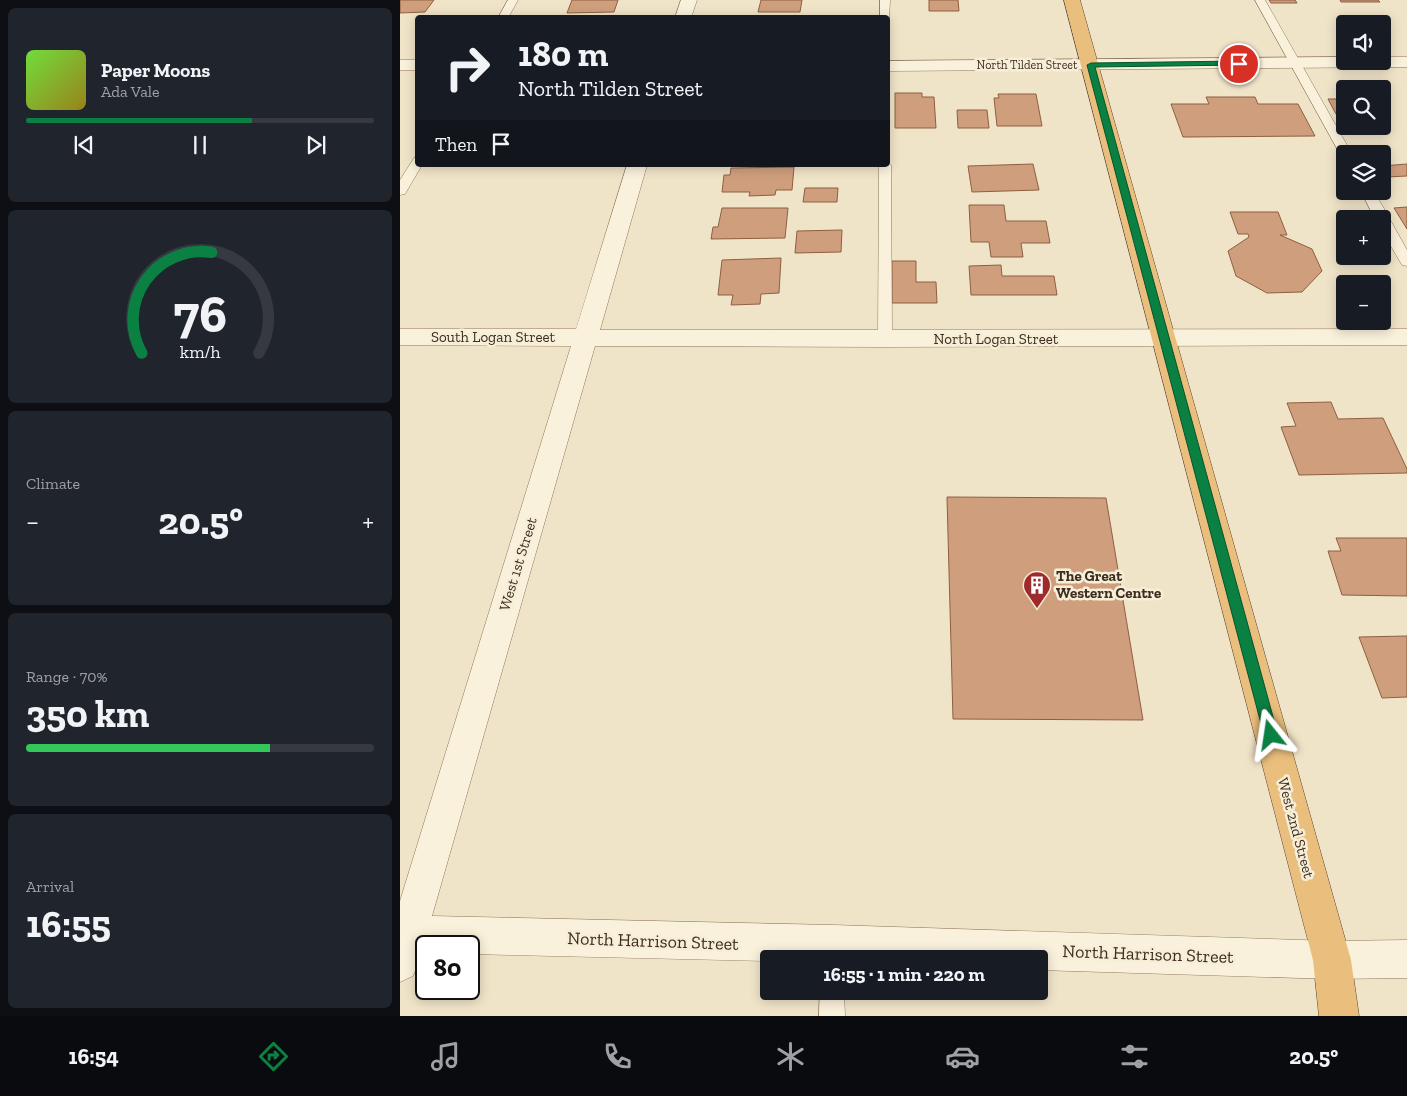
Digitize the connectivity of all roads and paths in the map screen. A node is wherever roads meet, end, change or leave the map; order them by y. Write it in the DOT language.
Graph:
graph roads {
  1 [pos="513,0"];
  2 [pos="689,0"];
  3 [pos="885,0"];
  4 [pos="1072,0"];
  5 [pos="1260,0"];
  6 [pos="505,15"];
  7 [pos="684,15"];
  8 [pos="885,15"];
  9 [pos="1407,62"];
  10 [pos="1295,63"];
  11 [pos="400,65"];
  12 [pos="415,65"];
  13 [pos="1091,65"];
  14 [pos="890,66"];
  15 [pos="1341,145"];
  16 [pos="415,166"];
  17 [pos="636,167"];
  18 [pos="884,167"];
  19 [pos="400,191"];
  20 [pos="1391,234"];
  21 [pos="1407,262"];
  22 [pos="400,337"];
  23 [pos="585,337"];
  24 [pos="1407,337"];
  25 [pos="885,339"];
  26 [pos="1164,339"];
  27 [pos="403,944"];
  28 [pos="772,950"];
  29 [pos="1048,955"];
  30 [pos="1407,959"];
  31 [pos="1332,960"];
  32 [pos="832,1000"];
  33 [pos="832,1016"];
  34 [pos="1339,1016"];
  35 [pos="1355,1016"];
  1 -- 6 [label="lane"];
  2 -- 7 [label="street"];
  3 -- 8 [label="lane"];
  4 -- 13 [label="highway, West 2nd Street"];
  5 -- 10 [label="lane"];
  9 -- 10 [label="street, North Tilden Street"];
  10 -- 13 [label="street, North Tilden Street"];
  10 -- 15 [label="lane"];
  11 -- 12 [label="street"];
  13 -- 14 [label="street, North Tilden Street"];
  13 -- 26 [label="highway, West 2nd Street"];
  16 -- 19 [label="lane"];
  17 -- 23 [label="street, West 1st Street"];
  18 -- 25 [label="lane"];
  20 -- 21 [label="lane"];
  22 -- 23 [label="street, South Logan Street"];
  23 -- 25 [label="street, North Logan Street"];
  23 -- 27 [label="street, West 1st Street"];
  24 -- 26 [label="street, North Logan Street"];
  25 -- 26 [label="street, North Logan Street"];
  26 -- 31 [label="highway, West 2nd Street"];
  27 -- 28 [label="street, North Harrison Street"];
  29 -- 31 [label="street, North Harrison Street"];
  30 -- 31 [label="street, North Harrison Street"];
  31 -- 34 [label="highway, West 2nd Street"];
  31 -- 35 [label="highway, West 2nd Street"];
  32 -- 33 [label="lane"];
}
